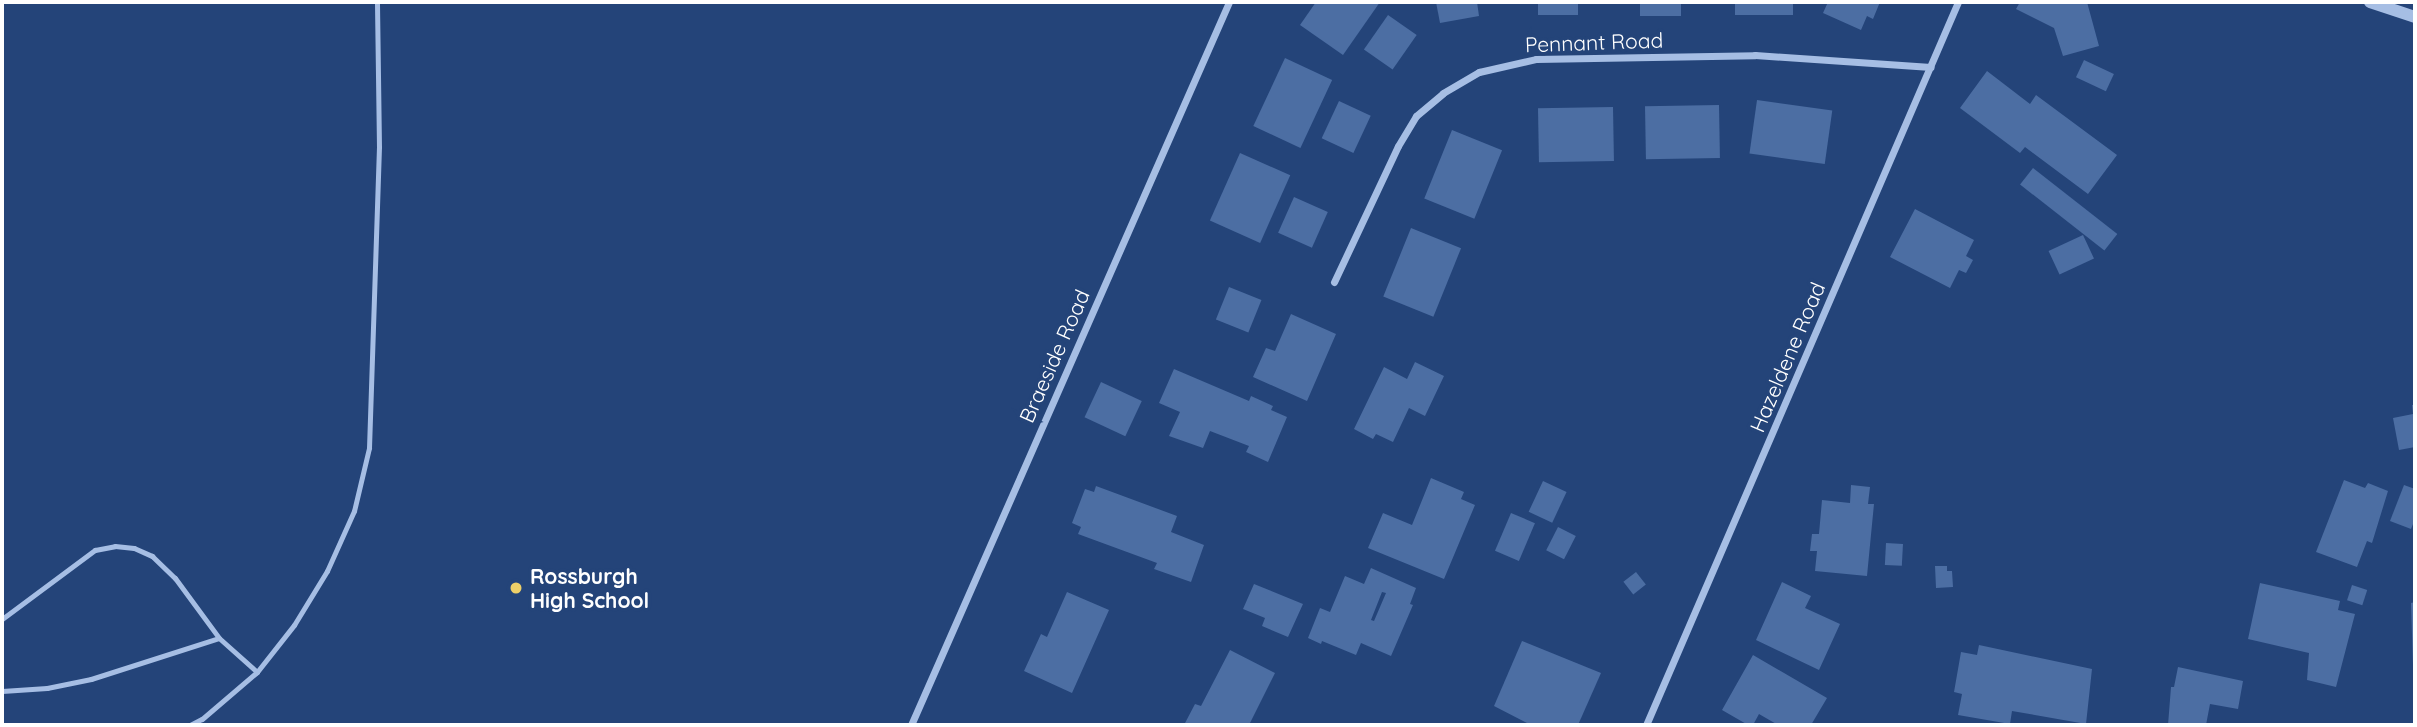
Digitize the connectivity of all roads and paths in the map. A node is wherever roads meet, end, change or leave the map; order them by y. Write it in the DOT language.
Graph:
graph roads {
  1 [pos="377,2"];
  2 [pos="1229,2"];
  3 [pos="1958,2"];
  4 [pos="2370,2"];
  5 [pos="2415,17"];
  6 [pos="1931,67"];
  7 [pos="1334,282"];
  8 [pos="2,619"];
  9 [pos="219,638"];
  10 [pos="257,673"];
  11 [pos="2,691"];
  12 [pos="190,725"];
  13 [pos="911,725"];
  14 [pos="1646,725"];
  1 -- 10 [label="lane"];
  2 -- 13 [label="street, Braeside Road"];
  3 -- 6 [label="street, Hazeldene Road"];
  4 -- 5 [label="street"];
  6 -- 7 [label="street, Pennant Road"];
  6 -- 14 [label="street, Hazeldene Road"];
  8 -- 9 [label="lane"];
  9 -- 10 [label="lane"];
  9 -- 11 [label="lane"];
  10 -- 12 [label="lane"];
}
